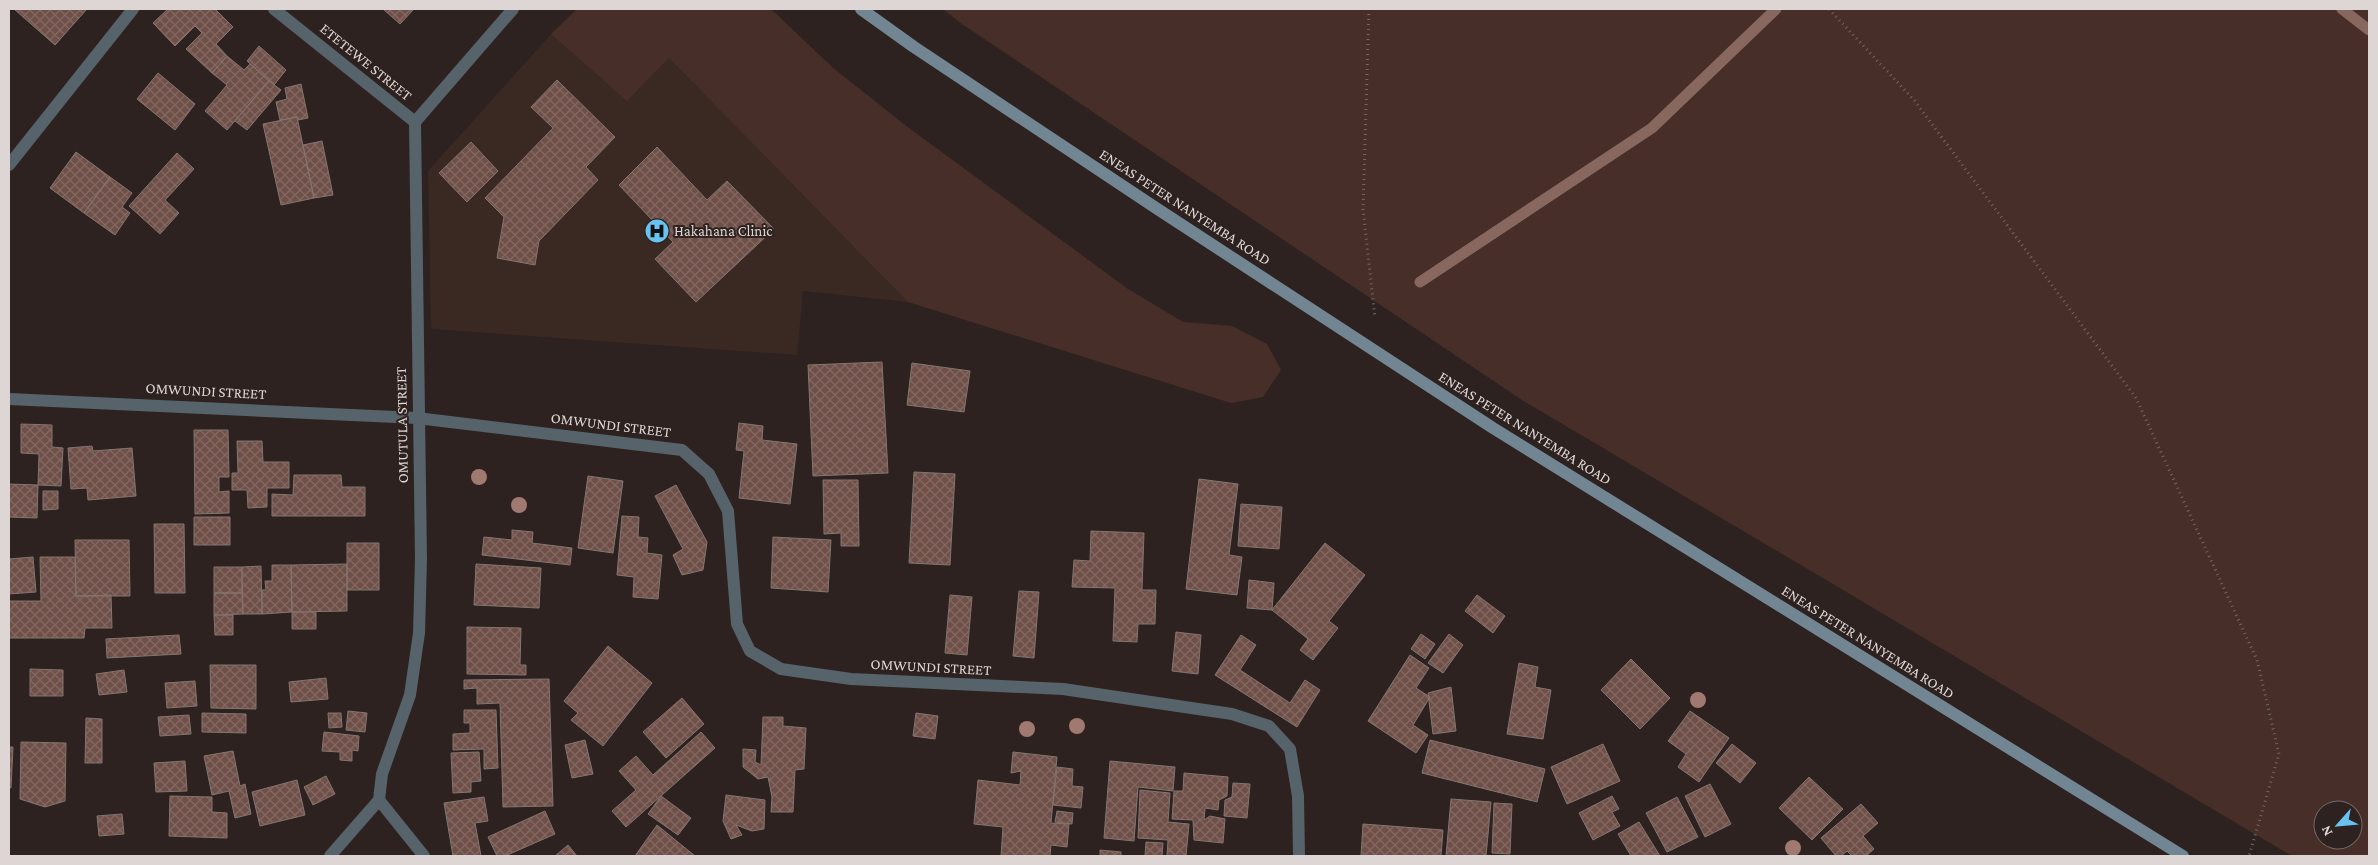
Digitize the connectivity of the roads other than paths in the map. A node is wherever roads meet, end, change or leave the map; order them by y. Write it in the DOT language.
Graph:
graph roads {
  1 [pos="134,9"];
  2 [pos="274,9"];
  3 [pos="513,9"];
  4 [pos="861,9"];
  5 [pos="415,122"];
  6 [pos="9,165"];
  7 [pos="9,399"];
  8 [pos="417,418"];
  9 [pos="379,800"];
  10 [pos="330,856"];
  11 [pos="424,856"];
  12 [pos="1298,856"];
  13 [pos="2183,856"];
  1 -- 6 [label="street"];
  2 -- 5 [label="street, ETETEWE STREET"];
  3 -- 5 [label="street"];
  4 -- 13 [label="main road, ENEAS PETER NANYEMBA ROAD"];
  5 -- 8 [label="street, OMUTULA STREET"];
  7 -- 8 [label="street, OMWUNDI STREET"];
  8 -- 9 [label="street, OMUTULA STREET"];
  8 -- 12 [label="street, OMWUNDI STREET"];
  9 -- 10 [label="street"];
  9 -- 11 [label="street"];
}
